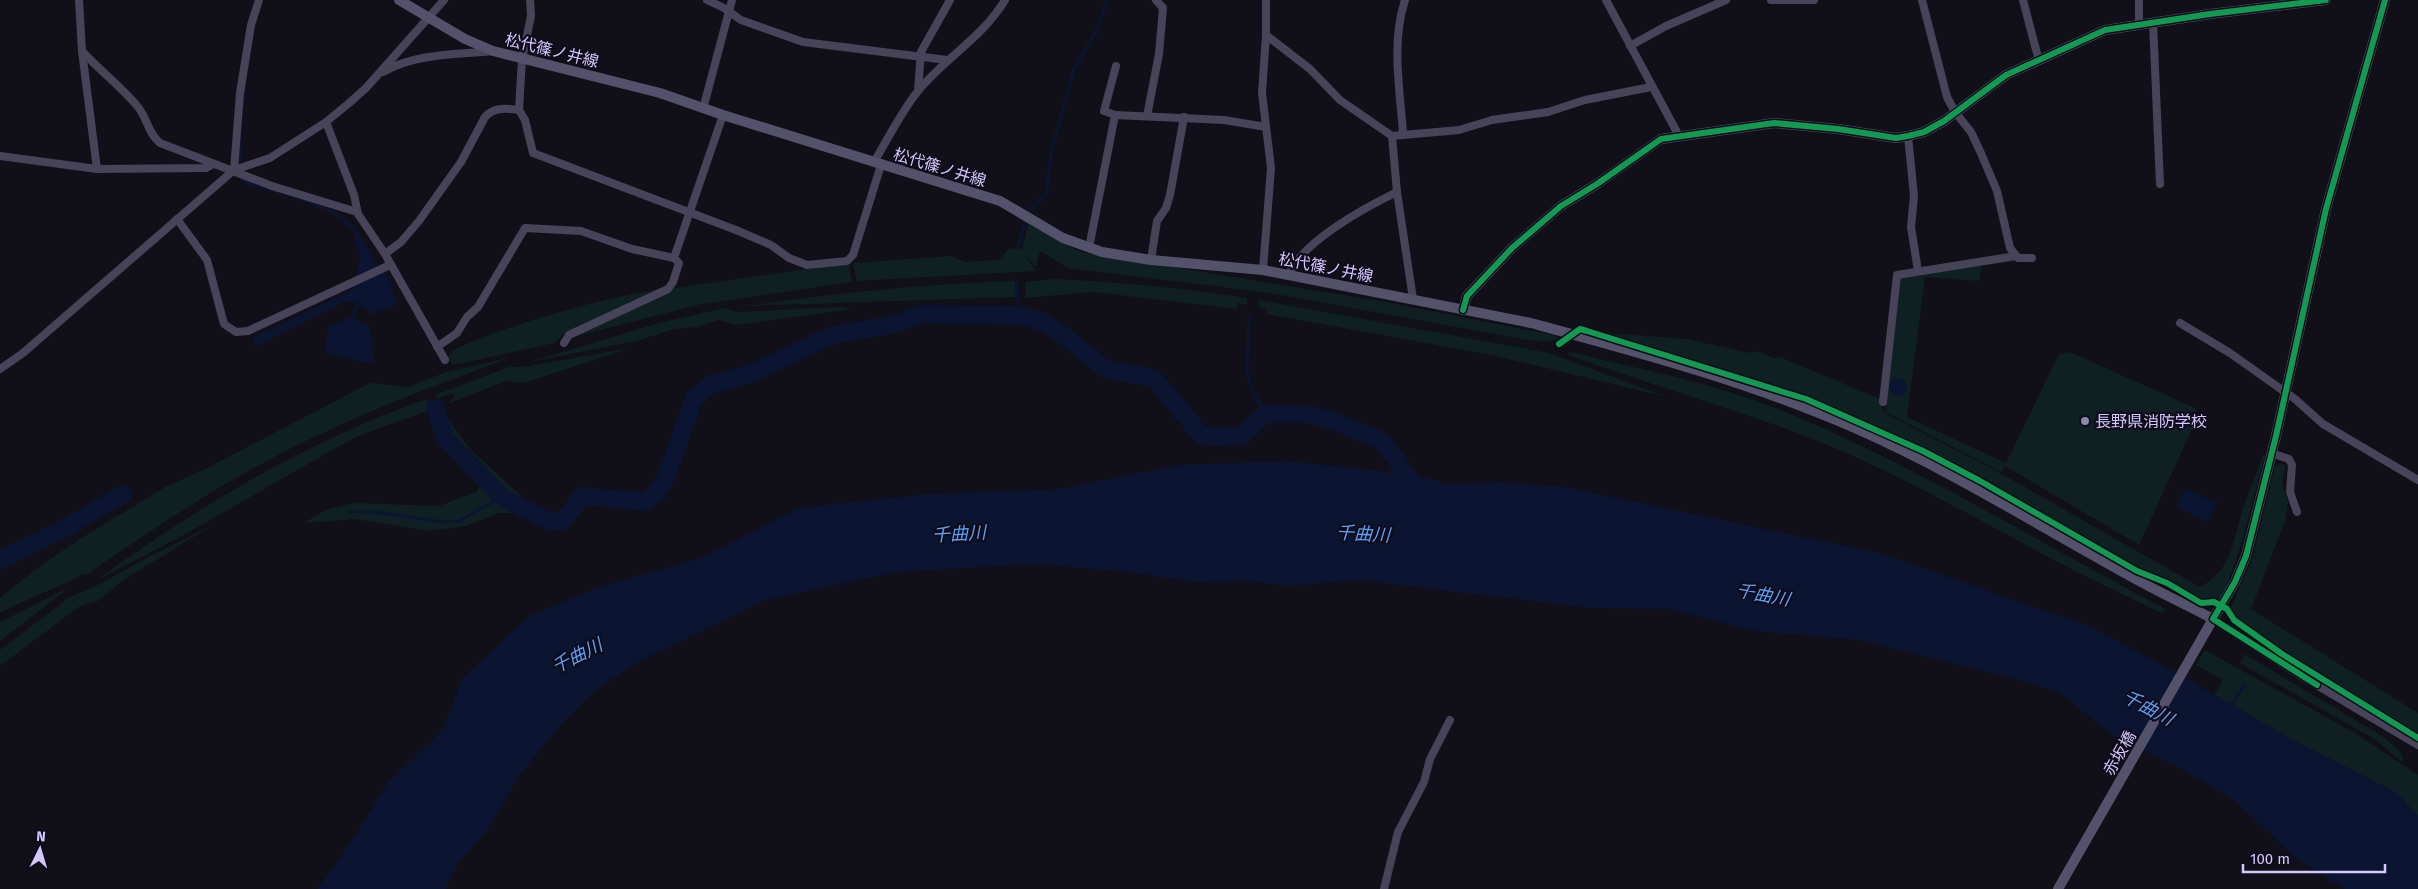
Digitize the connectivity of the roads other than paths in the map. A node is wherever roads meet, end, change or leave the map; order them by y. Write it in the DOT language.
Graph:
graph roads {
  1 [pos="79,0"];
  2 [pos="259,0"];
  3 [pos="399,0"];
  4 [pos="444,0"];
  5 [pos="530,0"];
  6 [pos="707,0"];
  7 [pos="732,0"];
  8 [pos="950,0"];
  9 [pos="1005,0"];
  10 [pos="1156,0"];
  11 [pos="1266,0"];
  12 [pos="1405,0"];
  13 [pos="1606,0"];
  14 [pos="1726,0"];
  15 [pos="1771,0"];
  16 [pos="1814,0"];
  17 [pos="1922,0"];
  18 [pos="2023,0"];
  19 [pos="2139,0"];
  20 [pos="2326,0"];
  21 [pos="2385,0"];
  22 [pos="2312,1"];
  23 [pos="729,11"];
  24 [pos="430,18"];
  25 [pos="2153,22"];
  26 [pos="2139,24"];
  27 [pos="1266,35"];
  28 [pos="1630,46"];
  29 [pos="82,51"];
  30 [pos="493,51"];
  31 [pos="920,57"];
  32 [pos="522,59"];
  33 [pos="947,60"];
  34 [pos="2039,61"];
  35 [pos="1116,66"];
  36 [pos="378,74"];
  37 [pos="1651,87"];
  38 [pos="918,91"];
  39 [pos="703,109"];
  40 [pos="519,110"];
  41 [pos="1955,112"];
  42 [pos="1115,114"];
  43 [pos="723,115"];
  44 [pos="1147,116"];
  45 [pos="1184,117"];
  46 [pos="326,122"];
  47 [pos="1266,127"];
  48 [pos="1402,134"];
  49 [pos="1392,136"];
  50 [pos="1679,136"];
  51 [pos="1908,136"];
  52 [pos="0,156"];
  53 [pos="877,163"];
  54 [pos="213,164"];
  55 [pos="96,170"];
  56 [pos="234,170"];
  57 [pos="2160,184"];
  58 [pos="1397,192"];
  59 [pos="357,212"];
  60 [pos="691,212"];
  61 [pos="177,219"];
  62 [pos="1089,248"];
  63 [pos="385,254"];
  64 [pos="2016,256"];
  65 [pos="674,258"];
  66 [pos="2032,258"];
  67 [pos="1151,260"];
  68 [pos="387,266"];
  69 [pos="1263,270"];
  70 [pos="1918,272"];
  71 [pos="1289,275"];
  72 [pos="1413,299"];
  73 [pos="1463,310"];
  74 [pos="2180,323"];
  75 [pos="564,343"];
  76 [pos="437,347"];
  77 [pos="445,360"];
  78 [pos="0,369"];
  79 [pos="2286,392"];
  80 [pos="1883,402"];
  81 [pos="2271,453"];
  82 [pos="2418,480"];
  83 [pos="2297,512"];
  84 [pos="2213,619"];
  85 [pos="1450,720"];
  86 [pos="2418,745"];
  87 [pos="1384,889"];
  88 [pos="2058,889"];
  1 -- 29 [label="street"];
  2 -- 56 [label="street"];
  3 -- 24 [label="main road, 松代篠ノ井線"];
  4 -- 24 [label="street"];
  5 -- 32 [label="street"];
  6 -- 23 [label="street"];
  7 -- 23 [label="street"];
  8 -- 31 [label="street"];
  9 -- 33 [label="street"];
  10 -- 44 [label="street"];
  11 -- 27 [label="street"];
  12 -- 48 [label="street"];
  13 -- 28 [label="street"];
  14 -- 28 [label="street"];
  15 -- 16 [label="street"];
  17 -- 41 [label="street"];
  18 -- 34 [label="street"];
  19 -- 26 [label="street"];
  20 -- 22 [label="main road"];
  21 -- 79 [label="main road"];
  22 -- 25 [label="main road"];
  23 -- 31 [label="street"];
  23 -- 39 [label="street"];
  24 -- 30 [label="main road, 松代篠ノ井線"];
  24 -- 36 [label="street"];
  25 -- 26 [label="main road"];
  25 -- 57 [label="street"];
  26 -- 34 [label="main road"];
  27 -- 47 [label="street"];
  27 -- 49 [label="street"];
  28 -- 37 [label="street"];
  29 -- 54 [label="street"];
  29 -- 55 [label="street"];
  30 -- 32 [label="main road, 松代篠ノ井線"];
  30 -- 36 [label="street"];
  31 -- 33 [label="street"];
  31 -- 38 [label="street"];
  32 -- 39 [label="main road, 松代篠ノ井線"];
  32 -- 40 [label="street"];
  33 -- 38 [label="street"];
  34 -- 41 [label="main road"];
  35 -- 42 [label="street"];
  36 -- 46 [label="street"];
  37 -- 48 [label="street"];
  37 -- 50 [label="street"];
  38 -- 53 [label="street"];
  39 -- 43 [label="main road, 松代篠ノ井線"];
  40 -- 60 [label="street"];
  40 -- 63 [label="street"];
  41 -- 51 [label="main road"];
  41 -- 64 [label="street"];
  42 -- 44 [label="street"];
  42 -- 62 [label="street"];
  43 -- 53 [label="main road, 松代篠ノ井線"];
  43 -- 60 [label="street"];
  44 -- 45 [label="street"];
  45 -- 47 [label="street"];
  45 -- 67 [label="street"];
  46 -- 56 [label="street"];
  46 -- 59 [label="street"];
  47 -- 69 [label="street"];
  48 -- 49 [label="street"];
  49 -- 58 [label="street"];
  50 -- 51 [label="main road"];
  50 -- 73 [label="main road"];
  51 -- 70 [label="street"];
  52 -- 55 [label="street"];
  53 -- 60 [label="street"];
  53 -- 62 [label="main road, 松代篠ノ井線"];
  54 -- 55 [label="street"];
  54 -- 56 [label="street"];
  56 -- 59 [label="street"];
  56 -- 61 [label="street"];
  58 -- 71 [label="street"];
  58 -- 72 [label="street"];
  59 -- 63 [label="street"];
  60 -- 65 [label="street"];
  61 -- 68 [label="street"];
  61 -- 78 [label="street"];
  62 -- 67 [label="main road, 松代篠ノ井線"];
  63 -- 68 [label="street"];
  64 -- 66 [label="street"];
  64 -- 70 [label="street"];
  65 -- 75 [label="street"];
  65 -- 76 [label="street"];
  67 -- 69 [label="main road, 松代篠ノ井線"];
  68 -- 76 [label="street"];
  69 -- 71 [label="main road, 松代篠ノ井線"];
  70 -- 80 [label="street"];
  71 -- 72 [label="main road, 松代篠ノ井線"];
  72 -- 73 [label="main road, 松代篠ノ井線"];
  73 -- 84 [label="main road, 松代篠ノ井線"];
  74 -- 79 [label="street"];
  76 -- 77 [label="street"];
  79 -- 81 [label="main road"];
  79 -- 82 [label="street"];
  81 -- 83 [label="street"];
  81 -- 84 [label="main road"];
  84 -- 86 [label="street"];
  84 -- 88 [label="main road, 赤坂橋"];
  85 -- 87 [label="street"];
}
